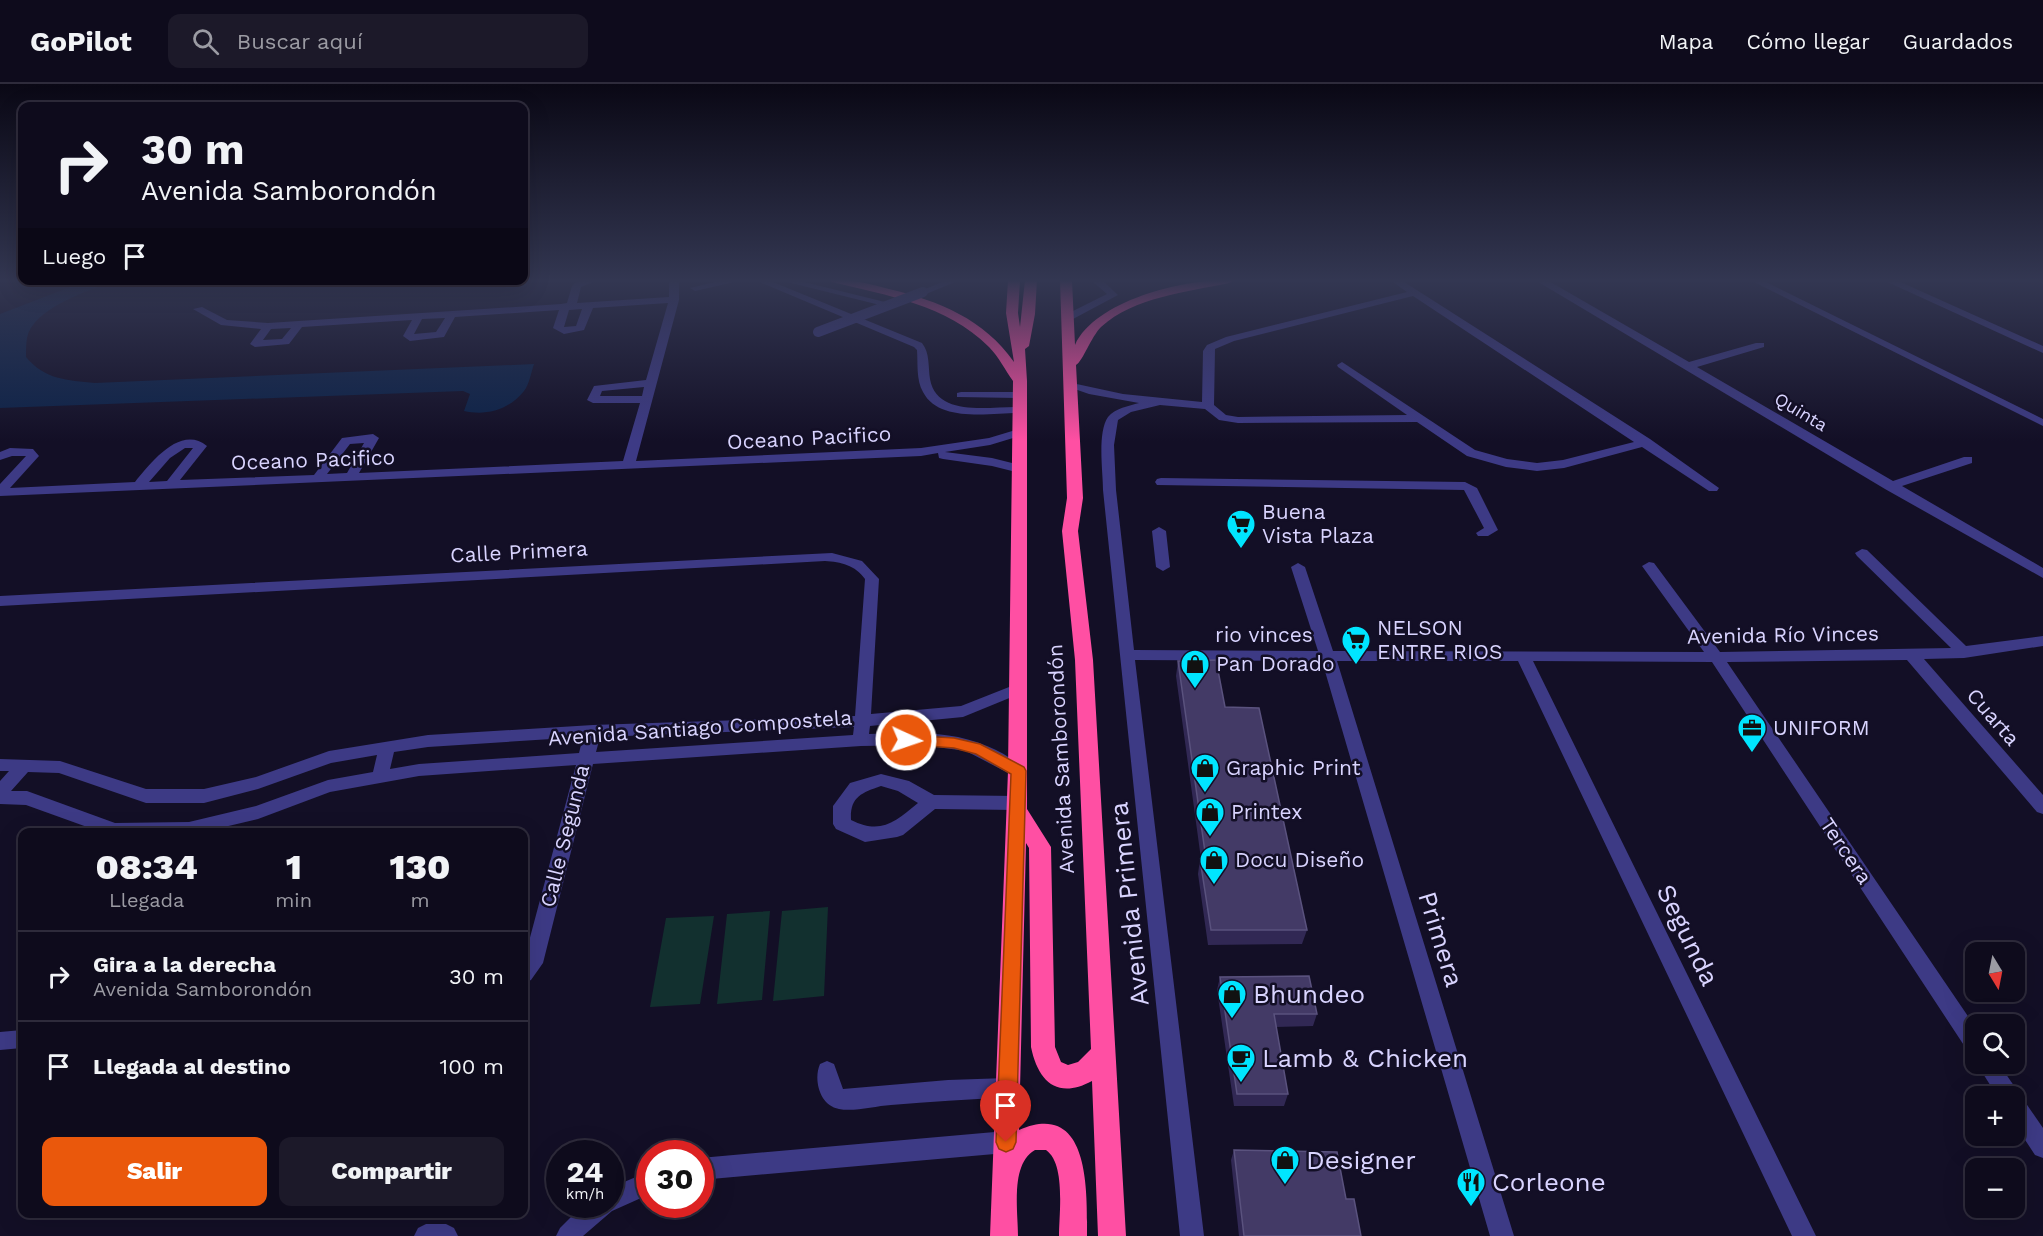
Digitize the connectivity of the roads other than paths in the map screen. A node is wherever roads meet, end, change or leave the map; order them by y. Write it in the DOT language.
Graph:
graph roads {
  1 [pos="262,334"];
  2 [pos="291,334"];
  3 [pos="409,334"];
  4 [pos="441,334"];
  5 [pos="665,334"];
  6 [pos="891,334"];
  7 [pos="980,334"];
  8 [pos="1016,334"];
  9 [pos="1025,334"];
  10 [pos="1065,334"];
  11 [pos="1069,334"];
  12 [pos="1089,334"];
  13 [pos="1251,334"];
  14 [pos="1478,334"];
  15 [pos="1633,334"];
  16 [pos="1863,334"];
  17 [pos="2007,334"];
  18 [pos="1760,345"];
  19 [pos="1070,346"];
  20 [pos="2043,350"];
  21 [pos="1020,360"];
  22 [pos="1342,365"];
  23 [pos="1688,366"];
  24 [pos="1072,380"];
  25 [pos="651,383"];
  26 [pos="1020,388"];
  27 [pos="961,395"];
  28 [pos="646,399"];
  29 [pos="1156,403"];
  30 [pos="1208,406"];
  31 [pos="1019,410"];
  32 [pos="1420,418"];
  33 [pos="2043,423"];
  34 [pos="1019,433"];
  35 [pos="1646,442"];
  36 [pos="921,452"];
  37 [pos="0,456"];
  38 [pos="1968,460"];
  39 [pos="628,466"];
  40 [pos="1020,470"];
  41 [pos="350,478"];
  42 [pos="317,479"];
  43 [pos="1161,482"];
  44 [pos="170,485"];
  45 [pos="139,486"];
  46 [pos="1889,486"];
  47 [pos="1713,488"];
  48 [pos="0,492"];
  49 [pos="1159,531"];
  50 [pos="1483,533"];
  51 [pos="1862,554"];
  52 [pos="1649,566"];
  53 [pos="1163,567"];
  54 [pos="1298,567"];
  55 [pos="2043,574"];
  56 [pos="0,601"];
  57 [pos="2043,641"];
  58 [pos="1964,652"];
  59 [pos="1911,654"];
  60 [pos="1128,655"];
  61 [pos="1328,657"];
  62 [pos="1523,657"];
  63 [pos="1716,657"];
  64 [pos="1018,688"];
  65 [pos="862,722"];
  66 [pos="593,731"];
  67 [pos="861,740"];
  68 [pos="387,748"];
  69 [pos="585,757"];
  70 [pos="0,765"];
  71 [pos="25,765"];
  72 [pos="1018,771"];
  73 [pos="380,777"];
  74 [pos="0,795"];
  75 [pos="932,802"];
  76 [pos="1017,807"];
  77 [pos="2043,807"];
  78 [pos="109,828"];
  79 [pos="193,828"];
  80 [pos="528,969"];
  81 [pos="1965,1030"];
  82 [pos="18,1039"];
  83 [pos="0,1041"];
  84 [pos="1103,1052"];
  85 [pos="827,1071"];
  86 [pos="1007,1088"];
  87 [pos="2025,1120"];
  88 [pos="1006,1142"];
  89 [pos="2043,1147"];
  90 [pos="714,1168"];
  91 [pos="1004,1180"];
  92 [pos="584,1218"];
  93 [pos="426,1236"];
  94 [pos="446,1236"];
  95 [pos="568,1236"];
  96 [pos="1004,1236"];
  97 [pos="1073,1236"];
  98 [pos="1112,1236"];
  99 [pos="1192,1236"];
  100 [pos="1502,1236"];
  101 [pos="1804,1236"];
  1 -- 2 [label="street"];
  3 -- 4 [label="street"];
  5 -- 25 [label="street"];
  6 -- 31 [label="street"];
  7 -- 26 [label="highway"];
  8 -- 21 [label="highway, Avenida Samborondón"];
  9 -- 21 [label="highway"];
  10 -- 19 [label="highway"];
  11 -- 19 [label="highway, Avenida Samborondón"];
  12 -- 24 [label="highway"];
  13 -- 30 [label="street"];
  14 -- 35 [label="street"];
  15 -- 23 [label="street, Quinta"];
  16 -- 33 [label="street"];
  17 -- 20 [label="street"];
  18 -- 23 [label="street"];
  19 -- 24 [label="highway, Avenida Samborondón"];
  21 -- 26 [label="highway, Avenida Samborondón"];
  22 -- 32 [label="street"];
  23 -- 46 [label="street, Quinta"];
  24 -- 29 [label="street"];
  24 -- 84 [label="highway, Avenida Samborondón"];
  25 -- 28 [label="street"];
  25 -- 28 [label="street"];
  26 -- 27 [label="street"];
  26 -- 31 [label="highway, Avenida Samborondón"];
  28 -- 39 [label="street"];
  29 -- 30 [label="street"];
  29 -- 60 [label="street, Avenida Primera"];
  30 -- 32 [label="street"];
  31 -- 34 [label="highway, Avenida Samborondón"];
  32 -- 35 [label="street"];
  34 -- 36 [label="street, Oceano Pacifico"];
  34 -- 40 [label="highway, Avenida Samborondón"];
  35 -- 47 [label="street"];
  36 -- 39 [label="street, Oceano Pacifico"];
  36 -- 40 [label="street, Oceano Pacifico"];
  37 -- 48 [label="street"];
  38 -- 46 [label="street"];
  39 -- 41 [label="street, Oceano Pacifico"];
  40 -- 64 [label="highway, Avenida Samborondón"];
  41 -- 42 [label="street, Oceano Pacifico"];
  41 -- 42 [label="street"];
  42 -- 44 [label="street, Oceano Pacifico"];
  43 -- 50 [label="street"];
  44 -- 45 [label="street, Oceano Pacifico"];
  44 -- 45 [label="street"];
  45 -- 48 [label="street, Oceano Pacifico"];
  46 -- 55 [label="street, Quinta"];
  49 -- 53 [label="street"];
  51 -- 58 [label="street"];
  52 -- 63 [label="street, Tercera"];
  54 -- 61 [label="street, Primera"];
  56 -- 65 [label="street, Calle Primera"];
  57 -- 58 [label="street, Avenida Río Vinces"];
  58 -- 59 [label="street, Avenida Río Vinces"];
  59 -- 63 [label="street, Avenida Río Vinces"];
  59 -- 77 [label="street, Cuarta"];
  60 -- 61 [label="street, rio vinces"];
  60 -- 99 [label="street, Avenida Primera"];
  61 -- 62 [label="street, rio vinces"];
  61 -- 100 [label="street, Primera"];
  62 -- 63 [label="street, Avenida Río Vinces"];
  62 -- 101 [label="street, Segunda"];
  63 -- 81 [label="street, Tercera"];
  64 -- 65 [label="street, Avenida Santiago Compostela"];
  64 -- 72 [label="highway, Avenida Samborondón"];
  65 -- 66 [label="street, Avenida Santiago Compostela"];
  65 -- 67 [label="street, Calle Primera"];
  66 -- 68 [label="street, Avenida Santiago Compostela"];
  66 -- 69 [label="street, Calle Segunda"];
  67 -- 69 [label="street, Avenida Santiago Compostela"];
  67 -- 72 [label="street, Avenida Santiago Compostela"];
  68 -- 71 [label="street, Avenida Santiago Compostela"];
  68 -- 73 [label="street"];
  69 -- 73 [label="street, Avenida Santiago Compostela"];
  69 -- 80 [label="street, Calle Segunda"];
  70 -- 71 [label="street, Avenida Santiago Compostela"];
  71 -- 74 [label="street, Avenida Santiago Compostela"];
  72 -- 76 [label="highway, Avenida Samborondón"];
  73 -- 79 [label="street, Avenida Santiago Compostela"];
  74 -- 78 [label="street, Avenida Santiago Compostela"];
  75 -- 75 [label="street"];
  75 -- 76 [label="street"];
  76 -- 84 [label="highway"];
  76 -- 86 [label="highway, Avenida Samborondón"];
  82 -- 83 [label="street"];
  84 -- 98 [label="highway, Avenida Samborondón"];
  85 -- 86 [label="street"];
  86 -- 88 [label="highway, Avenida Samborondón"];
  87 -- 89 [label="street"];
  88 -- 90 [label="street"];
  88 -- 91 [label="highway, Avenida Samborondón"];
  91 -- 96 [label="highway, Avenida Samborondón"];
  91 -- 97 [label="highway"];
  92 -- 95 [label="street"];
  93 -- 94 [label="street"];
}
